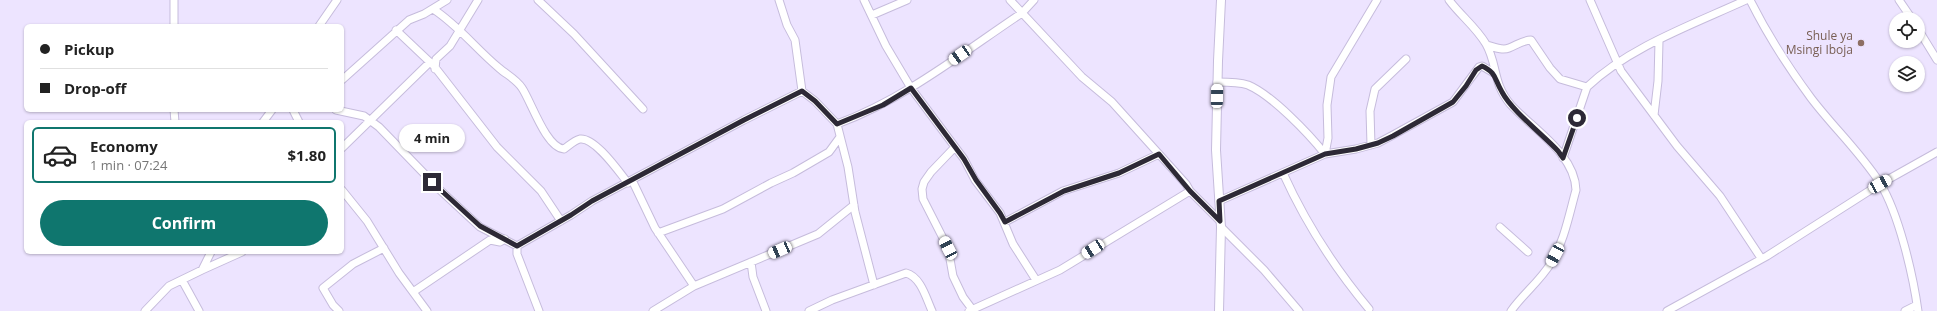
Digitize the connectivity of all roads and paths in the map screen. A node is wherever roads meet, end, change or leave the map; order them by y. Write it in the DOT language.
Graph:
graph roads {
  1 [pos="174,0"];
  2 [pos="337,0"];
  3 [pos="447,0"];
  4 [pos="478,0"];
  5 [pos="538,0"];
  6 [pos="779,0"];
  7 [pos="864,0"];
  8 [pos="907,0"];
  9 [pos="1010,0"];
  10 [pos="1034,0"];
  11 [pos="1221,0"];
  12 [pos="1377,0"];
  13 [pos="1448,0"];
  14 [pos="1590,0"];
  15 [pos="1746,0"];
  16 [pos="1750,0"];
  17 [pos="1899,0"];
  18 [pos="433,9"];
  19 [pos="1907,12"];
  20 [pos="1022,13"];
  21 [pos="872,15"];
  22 [pos="174,24"];
  23 [pos="320,24"];
  24 [pos="396,30"];
  25 [pos="460,31"];
  26 [pos="1925,40"];
  27 [pos="1659,41"];
  28 [pos="1487,45"];
  29 [pos="1406,59"];
  30 [pos="1937,60"];
  31 [pos="430,62"];
  32 [pos="1618,64"];
  33 [pos="435,69"];
  34 [pos="1494,74"];
  35 [pos="344,78"];
  36 [pos="1217,82"];
  37 [pos="1587,87"];
  38 [pos="911,88"];
  39 [pos="802,91"];
  40 [pos="643,109"];
  41 [pos="344,112"];
  42 [pos="1654,115"];
  43 [pos="371,121"];
  44 [pos="837,124"];
  45 [pos="840,138"];
  46 [pos="1371,145"];
  47 [pos="344,146"];
  48 [pos="955,147"];
  49 [pos="1937,152"];
  50 [pos="1159,154"];
  51 [pos="1325,154"];
  52 [pos="1563,158"];
  53 [pos="1284,173"];
  54 [pos="630,182"];
  55 [pos="1880,184"];
  56 [pos="1190,191"];
  57 [pos="344,193"];
  58 [pos="1219,201"];
  59 [pos="854,205"];
  60 [pos="561,221"];
  61 [pos="1005,222"];
  62 [pos="1221,224"];
  63 [pos="1500,227"];
  64 [pos="658,233"];
  65 [pos="505,239"];
  66 [pos="517,246"];
  67 [pos="384,248"];
  68 [pos="1528,252"];
  69 [pos="210,254"];
  70 [pos="238,254"];
  71 [pos="1761,258"];
  72 [pos="751,262"];
  73 [pos="202,270"];
  74 [pos="182,280"];
  75 [pos="1036,280"];
  76 [pos="874,284"];
  77 [pos="694,286"];
  78 [pos="413,292"];
  79 [pos="1918,308"];
  80 [pos="1369,309"];
  81 [pos="971,310"];
  82 [pos="144,311"];
  83 [pos="199,311"];
  84 [pos="339,311"];
  85 [pos="427,311"];
  86 [pos="539,311"];
  87 [pos="653,311"];
  88 [pos="766,311"];
  89 [pos="809,311"];
  90 [pos="932,311"];
  91 [pos="1219,311"];
  92 [pos="1299,311"];
  93 [pos="1511,311"];
  94 [pos="1667,311"];
  95 [pos="1905,311"];
  1 -- 22 [label="street"];
  2 -- 23 [label="street"];
  3 -- 18 [label="street"];
  4 -- 25 [label="street"];
  5 -- 40 [label="street"];
  6 -- 39 [label="street"];
  7 -- 21 [label="street"];
  8 -- 21 [label="street"];
  9 -- 20 [label="street"];
  10 -- 20 [label="street"];
  11 -- 36 [label="street"];
  12 -- 51 [label="street"];
  13 -- 28 [label="street"];
  14 -- 32 [label="street"];
  15 -- 27 [label="street"];
  16 -- 55 [label="street"];
  17 -- 19 [label="street"];
  18 -- 24 [label="street"];
  18 -- 25 [label="street"];
  20 -- 38 [label="street"];
  20 -- 50 [label="street"];
  21 -- 38 [label="street"];
  24 -- 31 [label="street"];
  24 -- 35 [label="street"];
  25 -- 33 [label="street"];
  25 -- 54 [label="street"];
  26 -- 30 [label="street"];
  27 -- 32 [label="street"];
  27 -- 42 [label="street"];
  28 -- 34 [label="street"];
  28 -- 37 [label="street"];
  29 -- 46 [label="street"];
  31 -- 33 [label="street"];
  31 -- 43 [label="street"];
  32 -- 37 [label="street"];
  32 -- 42 [label="street"];
  33 -- 60 [label="street"];
  34 -- 46 [label="street"];
  34 -- 52 [label="street"];
  36 -- 51 [label="street"];
  36 -- 58 [label="street"];
  37 -- 52 [label="street"];
  38 -- 44 [label="street"];
  38 -- 48 [label="street"];
  39 -- 44 [label="street"];
  39 -- 54 [label="street"];
  41 -- 43 [label="street"];
  42 -- 71 [label="street"];
  43 -- 47 [label="street"];
  43 -- 65 [label="street"];
  44 -- 45 [label="street"];
  45 -- 59 [label="street"];
  45 -- 64 [label="street"];
  46 -- 51 [label="street"];
  48 -- 61 [label="street"];
  48 -- 81 [label="street"];
  49 -- 55 [label="street"];
  50 -- 56 [label="street"];
  50 -- 61 [label="street"];
  51 -- 53 [label="street"];
  52 -- 93 [label="street"];
  53 -- 58 [label="street"];
  53 -- 80 [label="street"];
  54 -- 60 [label="street"];
  54 -- 64 [label="street"];
  55 -- 71 [label="street"];
  55 -- 79 [label="street"];
  56 -- 62 [label="street"];
  56 -- 75 [label="street"];
  57 -- 67 [label="street"];
  58 -- 62 [label="street"];
  59 -- 72 [label="street"];
  59 -- 76 [label="street"];
  60 -- 66 [label="street"];
  61 -- 75 [label="street"];
  62 -- 91 [label="street"];
  62 -- 92 [label="street"];
  63 -- 68 [label="street"];
  64 -- 77 [label="street"];
  65 -- 66 [label="street"];
  65 -- 78 [label="street"];
  66 -- 86 [label="street"];
  67 -- 78 [label="street"];
  67 -- 84 [label="street"];
  69 -- 73 [label="street"];
  70 -- 73 [label="street"];
  71 -- 94 [label="street"];
  72 -- 77 [label="street"];
  72 -- 88 [label="street"];
  73 -- 74 [label="street"];
  74 -- 82 [label="street"];
  74 -- 83 [label="street"];
  75 -- 81 [label="street"];
  76 -- 89 [label="street"];
  76 -- 90 [label="street"];
  77 -- 87 [label="street"];
  78 -- 85 [label="street"];
  79 -- 95 [label="street"];
}
